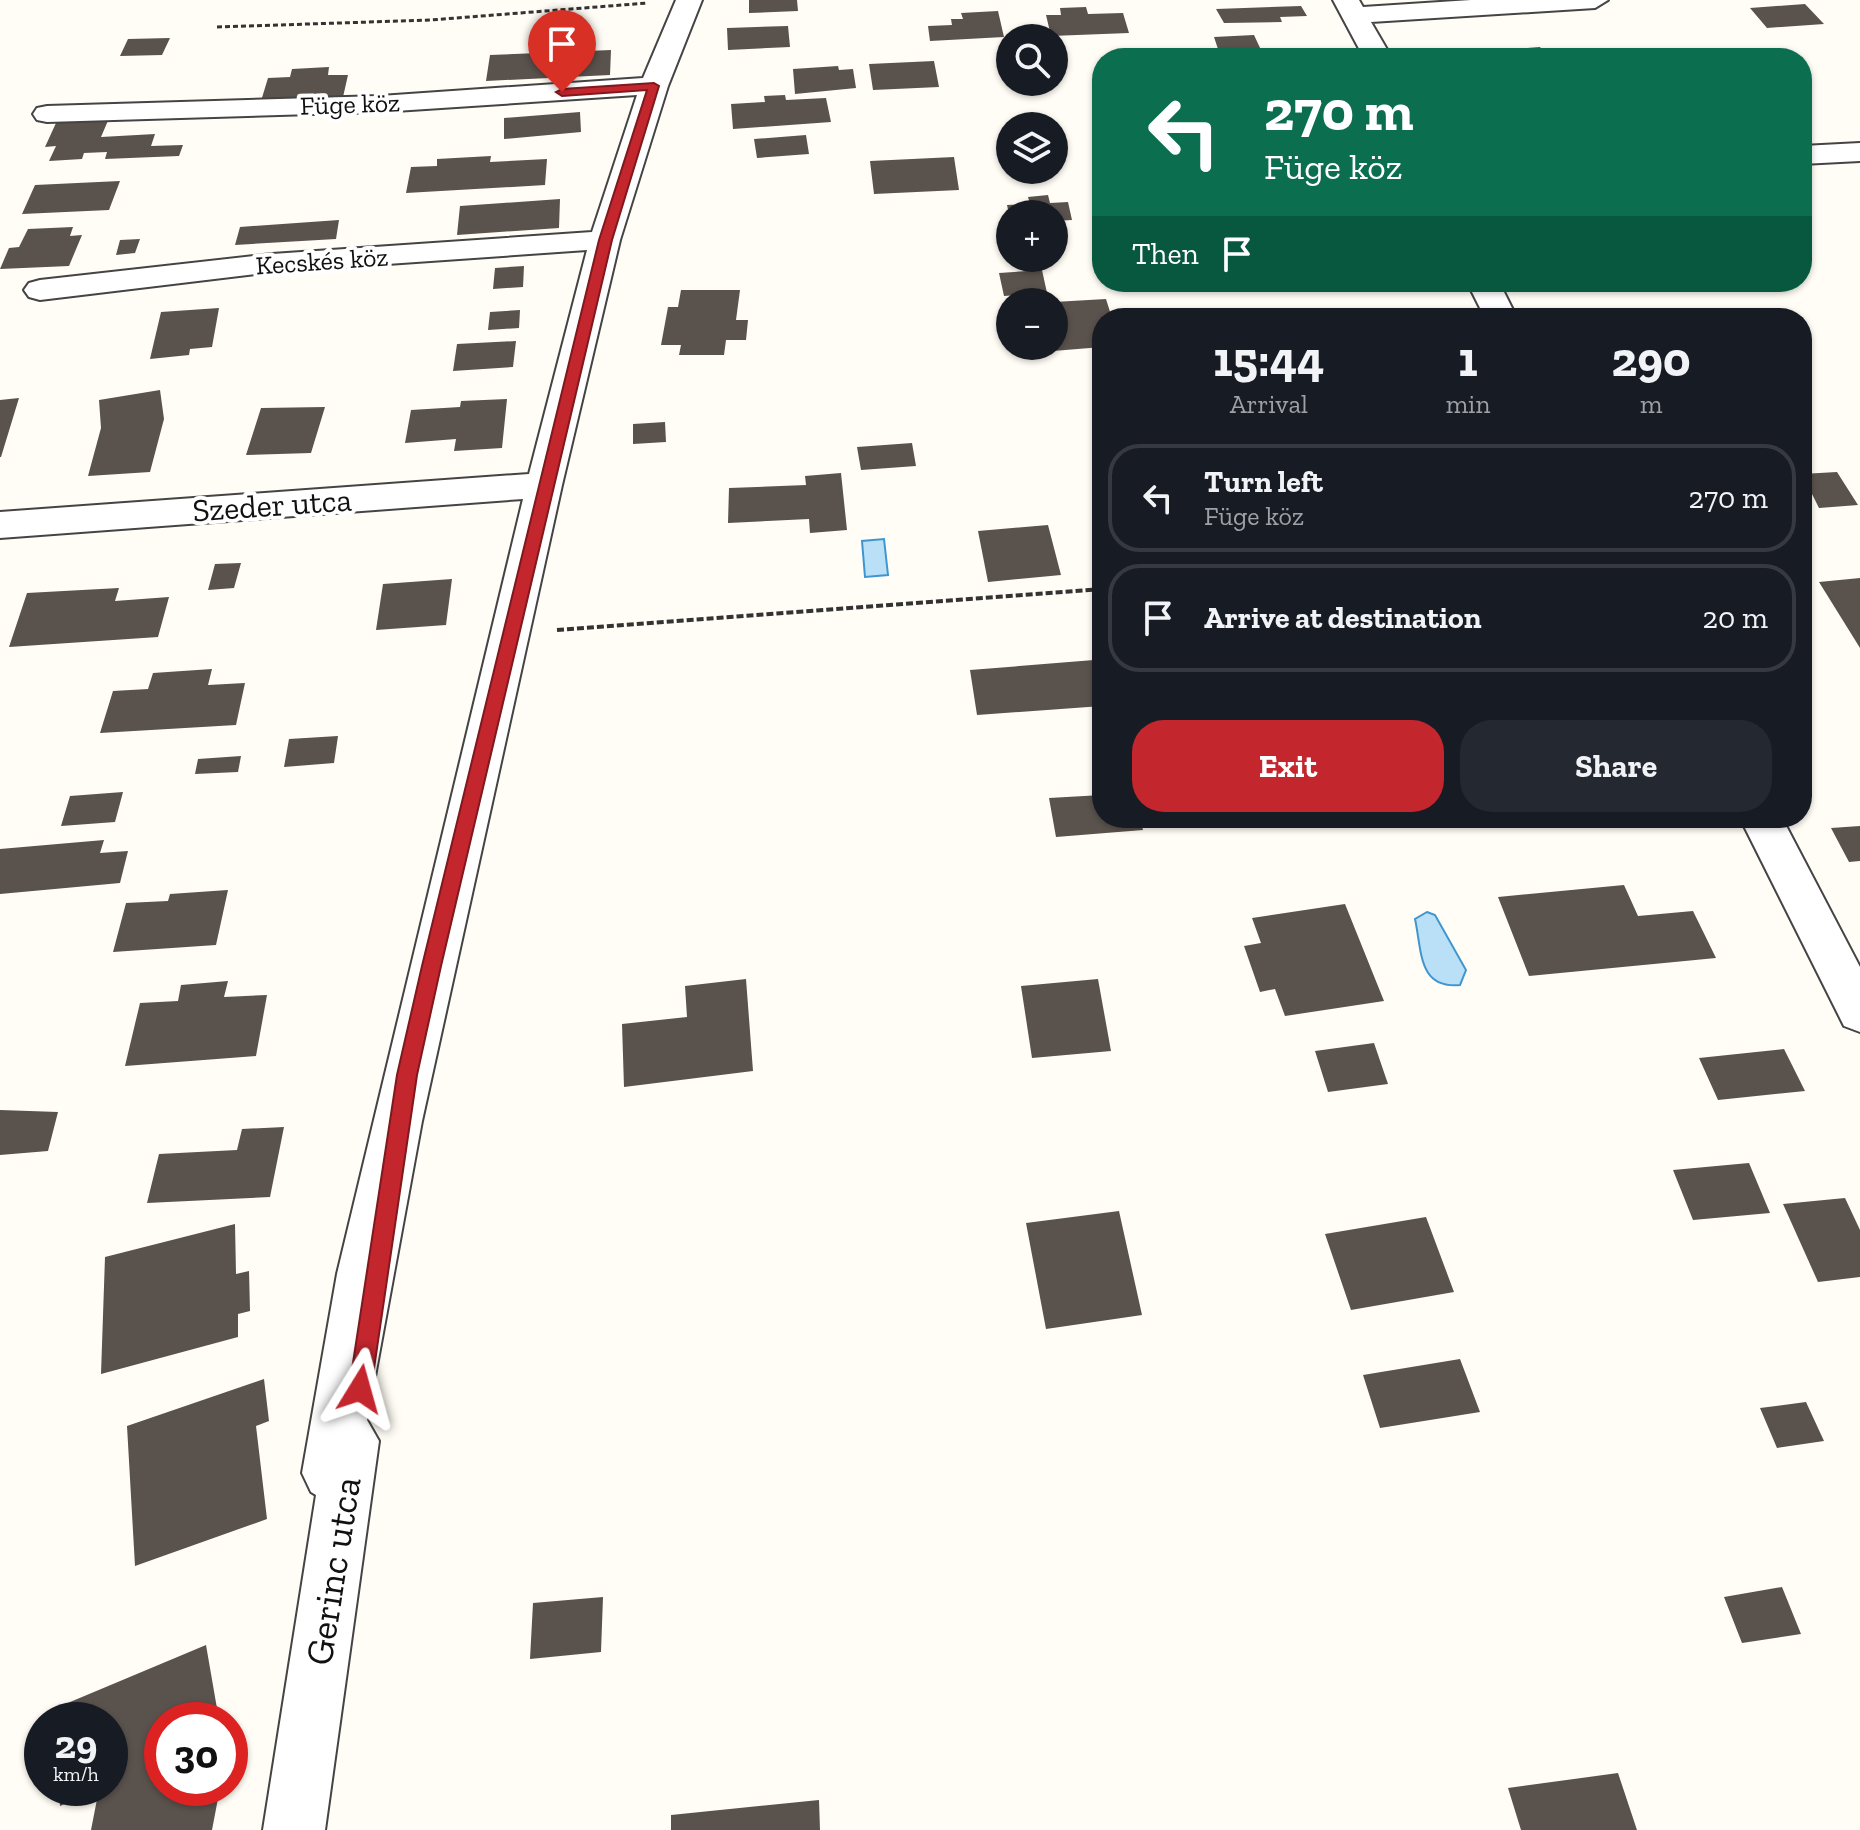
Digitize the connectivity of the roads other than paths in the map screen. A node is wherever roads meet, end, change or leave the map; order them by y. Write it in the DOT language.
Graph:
graph roads {
  1 [pos="689,0"];
  2 [pos="1595,0"];
  3 [pos="1351,8"];
  4 [pos="1373,48"];
  5 [pos="654,86"];
  6 [pos="47,114"];
  7 [pos="1860,152"];
  8 [pos="1812,154"];
  9 [pos="605,240"];
  10 [pos="40,290"];
  11 [pos="544,485"];
  12 [pos="0,525"];
  13 [pos="1766,828"];
  14 [pos="1860,1012"];
  15 [pos="407,1075"];
  16 [pos="294,1830"];
  1 -- 5 [label="street, Gerinc utca"];
  2 -- 3 [label="street"];
  3 -- 4 [label="street"];
  5 -- 6 [label="street, Füge köz"];
  5 -- 9 [label="street, Gerinc utca"];
  7 -- 8 [label="street"];
  9 -- 10 [label="street, Kecskés köz"];
  9 -- 11 [label="street, Gerinc utca"];
  11 -- 12 [label="street, Szeder utca"];
  11 -- 15 [label="street, Gerinc utca"];
  13 -- 14 [label="street"];
  15 -- 15 [label="street, Gerinc utca"];
  15 -- 16 [label="street, Gerinc utca"];
}
